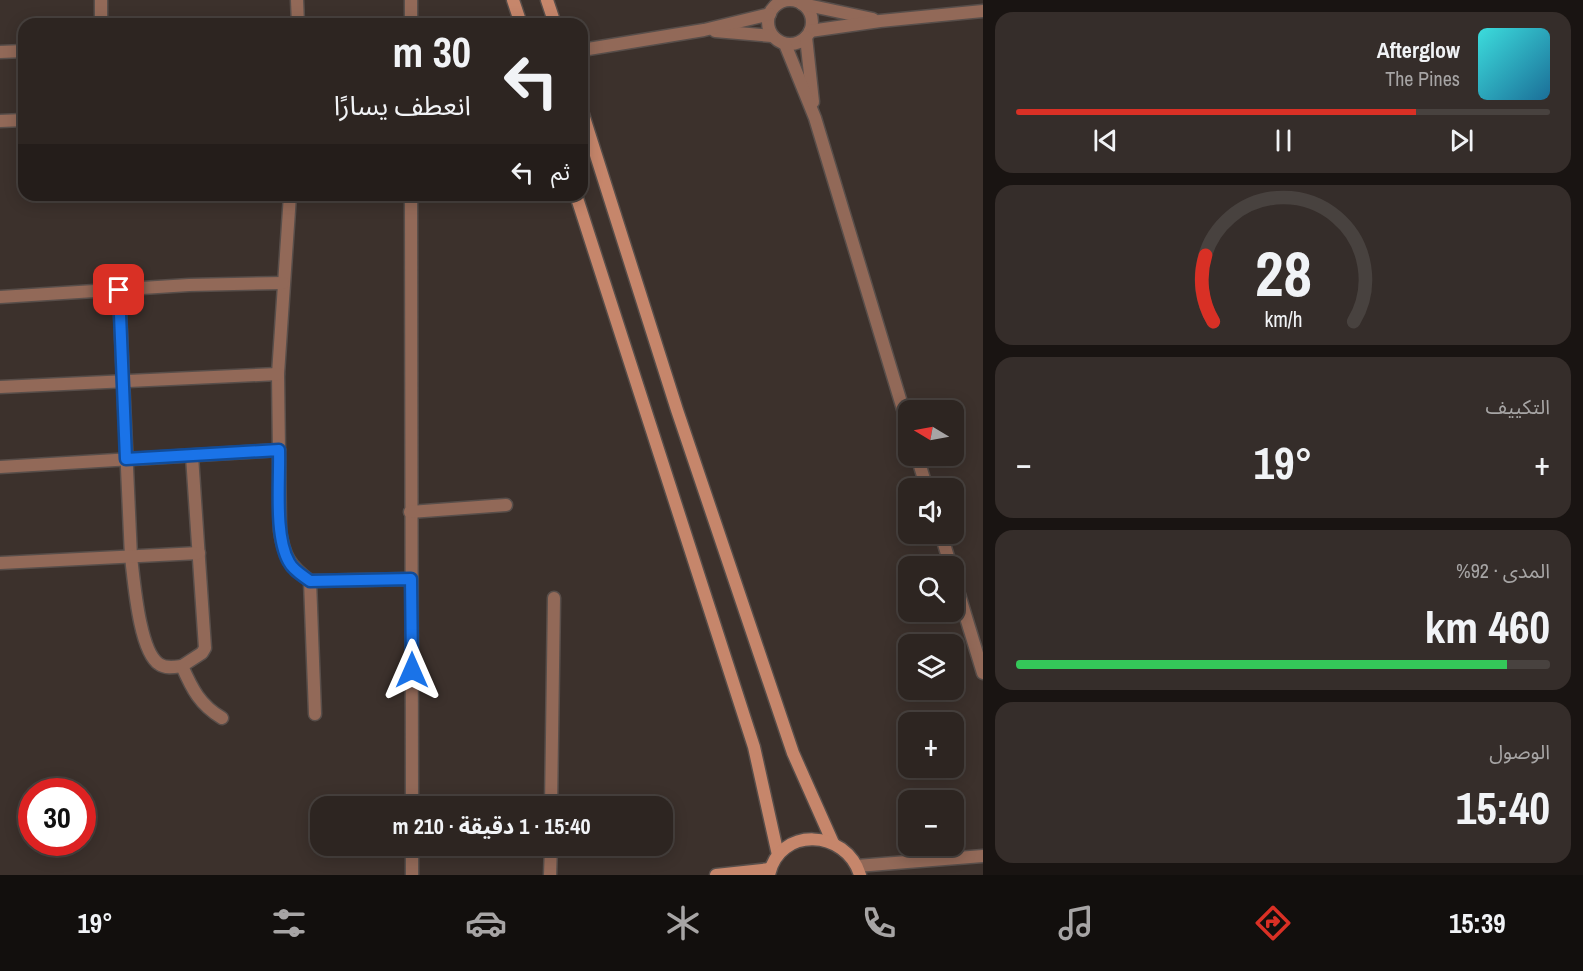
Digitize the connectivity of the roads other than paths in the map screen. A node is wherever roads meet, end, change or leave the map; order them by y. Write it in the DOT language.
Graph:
graph roads {
  1 [pos="101,0"];
  2 [pos="297,0"];
  3 [pos="411,0"];
  4 [pos="513,0"];
  5 [pos="548,0"];
  6 [pos="787,0"];
  7 [pos="802,4"];
  8 [pos="771,8"];
  9 [pos="983,11"];
  10 [pos="101,18"];
  11 [pos="298,18"];
  12 [pos="411,18"];
  13 [pos="519,18"];
  14 [pos="553,18"];
  15 [pos="880,21"];
  16 [pos="704,30"];
  17 [pos="808,34"];
  18 [pos="772,36"];
  19 [pos="785,44"];
  20 [pos="588,49"];
  21 [pos="18,51"];
  22 [pos="0,52"];
  23 [pos="815,118"];
  24 [pos="18,120"];
  25 [pos="0,121"];
  26 [pos="588,130"];
  27 [pos="290,201"];
  28 [pos="411,201"];
  29 [pos="578,201"];
  30 [pos="283,283"];
  31 [pos="119,290"];
  32 [pos="0,297"];
  33 [pos="278,374"];
  34 [pos="123,381"];
  35 [pos="0,387"];
  36 [pos="900,400"];
  37 [pos="279,450"];
  38 [pos="192,456"];
  39 [pos="126,459"];
  40 [pos="0,467"];
  41 [pos="506,505"];
  42 [pos="410,512"];
  43 [pos="199,553"];
  44 [pos="131,556"];
  45 [pos="0,563"];
  46 [pos="411,579"];
  47 [pos="310,581"];
  48 [pos="554,598"];
  49 [pos="964,611"];
  50 [pos="182,666"];
  51 [pos="983,673"];
  52 [pos="315,714"];
  53 [pos="222,718"];
  54 [pos="412,796"];
  55 [pos="551,796"];
  56 [pos="833,843"];
  57 [pos="778,855"];
  58 [pos="412,856"];
  59 [pos="551,856"];
  60 [pos="983,856"];
  61 [pos="859,870"];
  62 [pos="769,872"];
  63 [pos="412,875"];
  64 [pos="550,875"];
  65 [pos="716,875"];
  1 -- 10 [label="street"];
  2 -- 11 [label="street"];
  3 -- 12 [label="street"];
  4 -- 13 [label="main road"];
  5 -- 14 [label="main road"];
  6 -- 7 [label="street"];
  6 -- 8 [label="street"];
  7 -- 15 [label="street"];
  7 -- 17 [label="street"];
  8 -- 16 [label="street"];
  8 -- 18 [label="street"];
  9 -- 15 [label="street"];
  15 -- 17 [label="street"];
  16 -- 18 [label="street"];
  16 -- 20 [label="street"];
  17 -- 19 [label="street"];
  17 -- 23 [label="street"];
  18 -- 19 [label="street"];
  19 -- 23 [label="street"];
  21 -- 22 [label="street"];
  23 -- 36 [label="street"];
  24 -- 25 [label="street"];
  26 -- 56 [label="main road"];
  27 -- 30 [label="street"];
  28 -- 42 [label="street"];
  29 -- 57 [label="main road"];
  30 -- 31 [label="street"];
  30 -- 33 [label="street"];
  31 -- 32 [label="street"];
  31 -- 34 [label="street"];
  33 -- 34 [label="street"];
  33 -- 37 [label="street"];
  34 -- 35 [label="street"];
  34 -- 39 [label="street"];
  37 -- 38 [label="street"];
  37 -- 47 [label="street"];
  38 -- 39 [label="street"];
  38 -- 43 [label="street"];
  39 -- 40 [label="street"];
  39 -- 44 [label="street"];
  41 -- 42 [label="street"];
  42 -- 46 [label="street"];
  43 -- 44 [label="street"];
  43 -- 50 [label="street"];
  44 -- 45 [label="street"];
  44 -- 50 [label="street"];
  46 -- 47 [label="street"];
  46 -- 54 [label="street"];
  47 -- 52 [label="street"];
  48 -- 55 [label="street"];
  49 -- 51 [label="street"];
  50 -- 53 [label="street"];
  56 -- 57 [label="main road"];
  56 -- 61 [label="main road"];
  57 -- 62 [label="main road"];
  58 -- 63 [label="street"];
  59 -- 64 [label="street"];
  60 -- 61 [label="street"];
  62 -- 65 [label="main road"];
}
